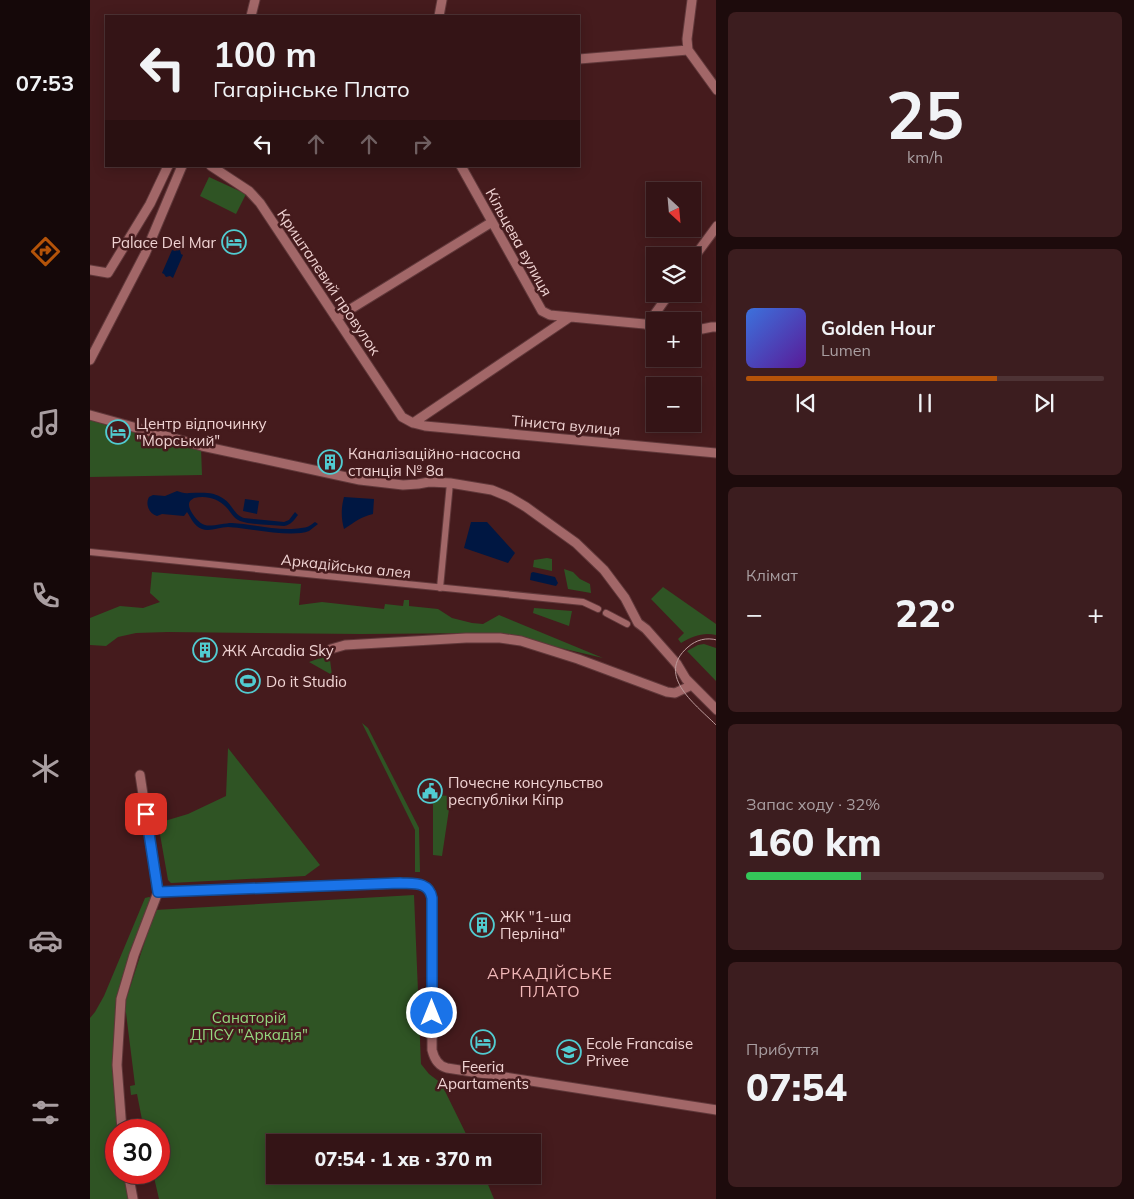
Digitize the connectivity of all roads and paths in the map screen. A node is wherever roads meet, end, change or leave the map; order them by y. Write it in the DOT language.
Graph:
graph roads {
  1 [pos="255,0"];
  2 [pos="442,0"];
  3 [pos="692,0"];
  4 [pos="251,15"];
  5 [pos="439,15"];
  6 [pos="688,50"];
  7 [pos="580,59"];
  8 [pos="716,90"];
  9 [pos="168,167"];
  10 [pos="182,167"];
  11 [pos="212,167"];
  12 [pos="462,167"];
  13 [pos="492,222"];
  14 [pos="716,226"];
  15 [pos="701,247"];
  16 [pos="90,270"];
  17 [pos="570,317"];
  18 [pos="336,318"];
  19 [pos="646,325"];
  20 [pos="716,327"];
  21 [pos="701,329"];
  22 [pos="90,360"];
  23 [pos="90,415"];
  24 [pos="412,423"];
  25 [pos="716,453"];
  26 [pos="450,483"];
  27 [pos="90,552"];
  28 [pos="440,588"];
  29 [pos="598,609"];
  30 [pos="606,613"];
  31 [pos="628,624"];
  32 [pos="331,649"];
  33 [pos="689,682"];
  34 [pos="716,710"];
  35 [pos="140,775"];
  36 [pos="158,892"];
  37 [pos="716,1110"];
  38 [pos="121,1119"];
  39 [pos="130,1184"];
  40 [pos="133,1199"];
  1 -- 4 [label="street"];
  2 -- 5 [label="street"];
  3 -- 6 [label="street"];
  6 -- 7 [label="street"];
  6 -- 8 [label="street"];
  9 -- 16 [label="street"];
  10 -- 22 [label="street"];
  11 -- 18 [label="street, Кришталевий провулок"];
  12 -- 13 [label="street, Кільцева вулиця"];
  13 -- 17 [label="street, Кільцева вулиця"];
  13 -- 18 [label="street"];
  14 -- 15 [label="street"];
  17 -- 19 [label="street, Кільцева вулиця"];
  17 -- 24 [label="street"];
  18 -- 24 [label="street, Кришталевий провулок"];
  20 -- 21 [label="street"];
  23 -- 26 [label="street"];
  24 -- 25 [label="street, Тіниста вулиця"];
  26 -- 28 [label="street"];
  26 -- 33 [label="street"];
  27 -- 28 [label="street, Аркадійська алея"];
  28 -- 29 [label="street, Аркадійська алея"];
  30 -- 31 [label="street"];
  32 -- 33 [label="street"];
  33 -- 34 [label="street"];
  35 -- 36 [label="street"];
  36 -- 37 [label="street"];
  36 -- 38 [label="street"];
  39 -- 40 [label="street"];
}
